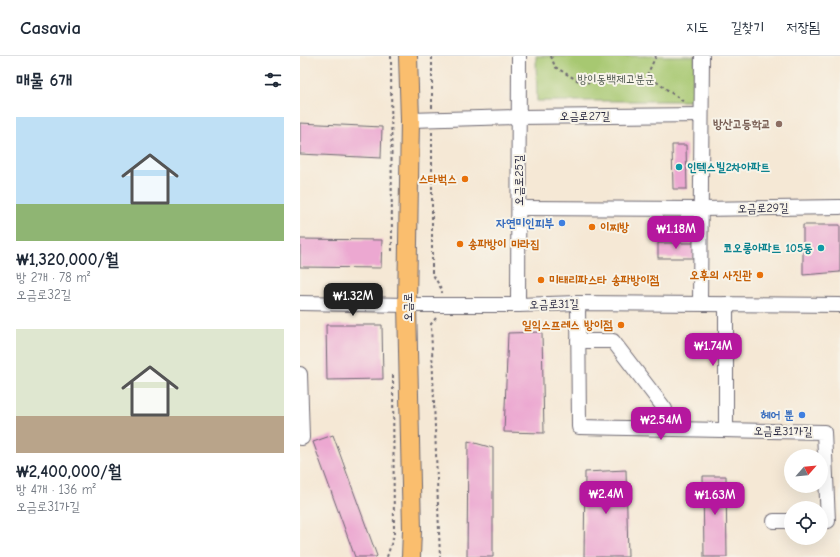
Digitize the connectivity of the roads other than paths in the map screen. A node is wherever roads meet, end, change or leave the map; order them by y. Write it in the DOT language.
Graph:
graph roads {
  1 [pos="408,56"];
  2 [pos="519,56"];
  3 [pos="702,56"];
  4 [pos="701,115"];
  5 [pos="519,116"];
  6 [pos="410,120"];
  7 [pos="840,207"];
  8 [pos="518,208"];
  9 [pos="700,209"];
  10 [pos="300,303"];
  11 [pos="578,303"];
  12 [pos="700,304"];
  13 [pos="726,304"];
  14 [pos="840,304"];
  15 [pos="518,305"];
  16 [pos="407,306"];
  17 [pos="578,342"];
  18 [pos="300,374"];
  19 [pos="666,428"];
  20 [pos="726,430"];
  21 [pos="300,438"];
  22 [pos="784,521"];
  23 [pos="830,521"];
  24 [pos="774,522"];
  25 [pos="412,530"];
  26 [pos="401,557"];
  27 [pos="411,557"];
  28 [pos="425,557"];
  1 -- 6 [label="main road, 오금로"];
  2 -- 5 [label="street, 오금로25길"];
  3 -- 4 [label="street"];
  4 -- 5 [label="street, 오금로27길"];
  4 -- 9 [label="street"];
  5 -- 6 [label="street, 오금로27길"];
  5 -- 8 [label="street, 오금로25길"];
  6 -- 16 [label="main road, 오금로"];
  7 -- 9 [label="street, 오금로29길"];
  8 -- 9 [label="street, 오금로29길"];
  8 -- 15 [label="street, 오금로25길"];
  9 -- 12 [label="street"];
  10 -- 16 [label="street, 오금로31길"];
  11 -- 12 [label="street, 오금로31길"];
  11 -- 15 [label="street, 오금로31길"];
  11 -- 17 [label="street, 오금로31가길"];
  12 -- 13 [label="street, 오금로31길"];
  13 -- 14 [label="street, 오금로31길"];
  13 -- 20 [label="street"];
  15 -- 16 [label="street, 오금로31길"];
  16 -- 25 [label="main road, 오금로"];
  17 -- 19 [label="street"];
  17 -- 19 [label="street, 오금로31가길"];
  18 -- 21 [label="street"];
  19 -- 20 [label="street, 오금로31가길"];
  20 -- 23 [label="street, 오금로31가길"];
  22 -- 24 [label="street"];
  25 -- 26 [label="main road"];
  25 -- 27 [label="main road, 오금로"];
  25 -- 28 [label="main road"];
}
